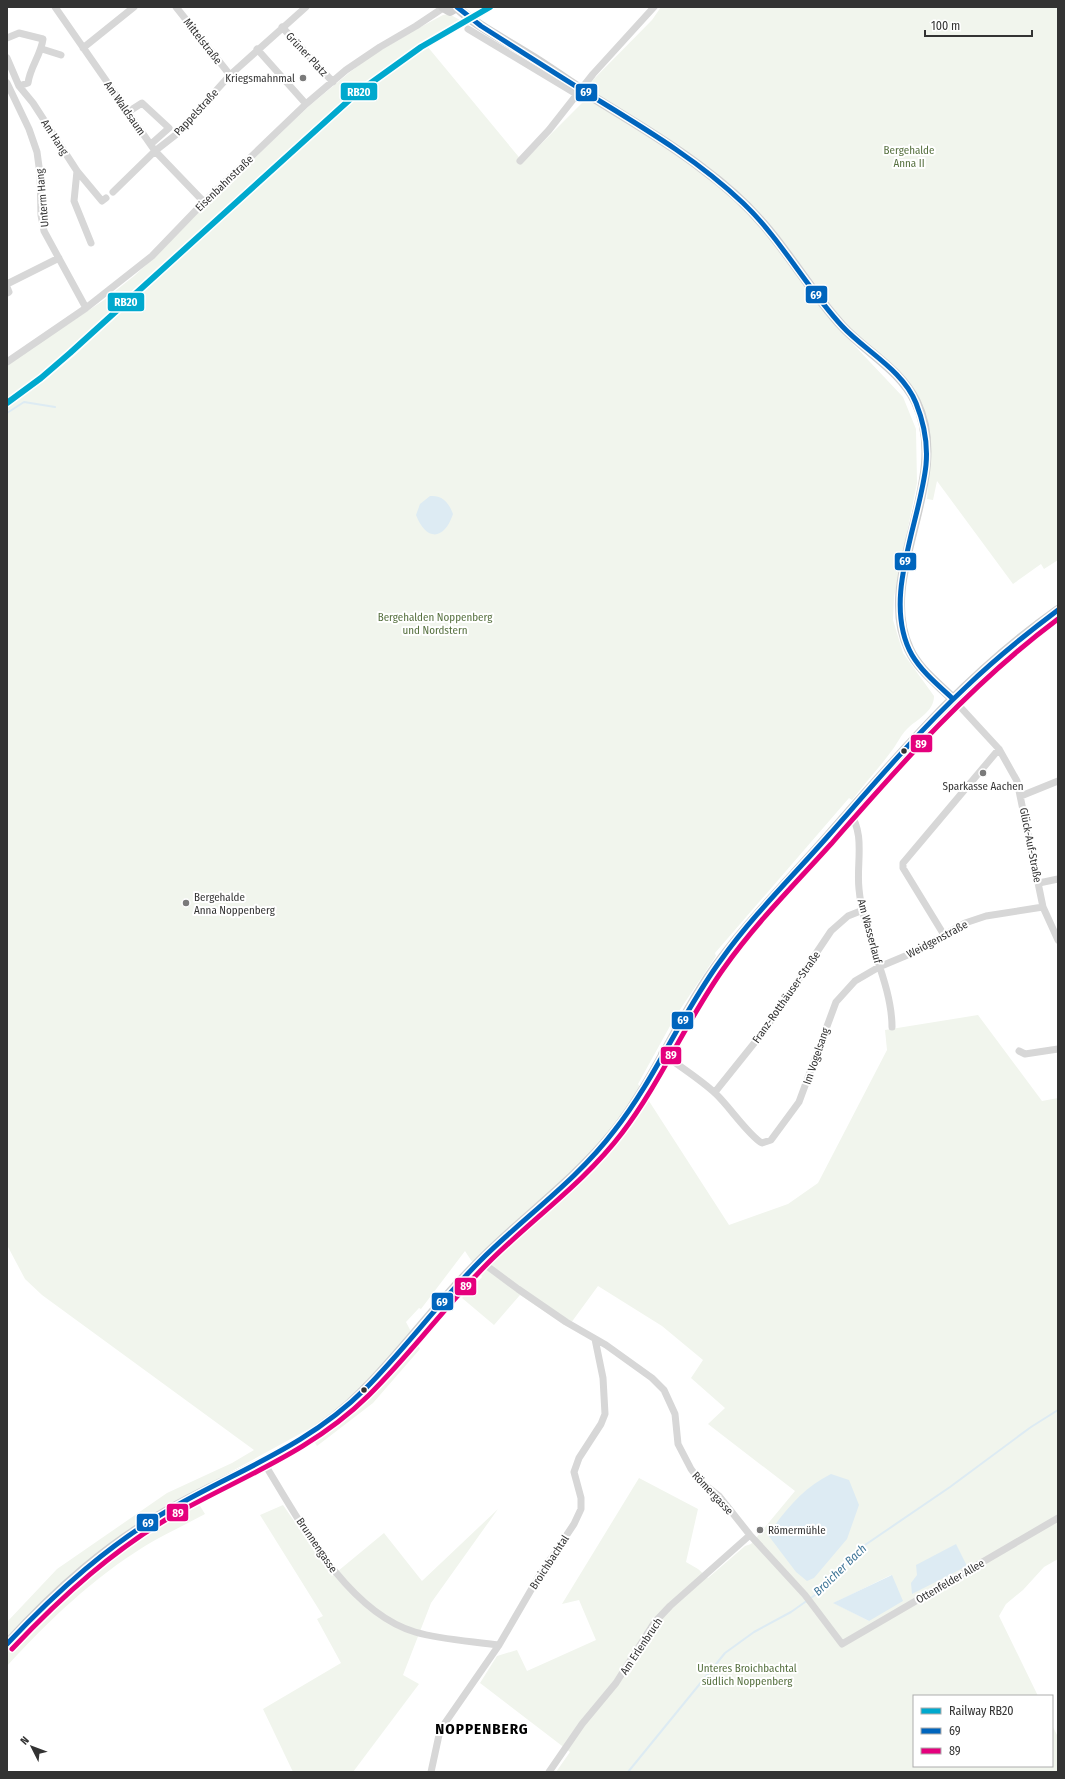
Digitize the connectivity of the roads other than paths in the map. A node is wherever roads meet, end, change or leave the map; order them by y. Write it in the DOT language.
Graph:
graph roads {
  1 [pos="55,7"];
  2 [pos="134,7"];
  3 [pos="176,7"];
  4 [pos="306,7"];
  5 [pos="443,7"];
  6 [pos="457,7"];
  7 [pos="654,7"];
  8 [pos="282,27"];
  9 [pos="468,29"];
  10 [pos="7,38"];
  11 [pos="83,48"];
  12 [pos="42,49"];
  13 [pos="257,49"];
  14 [pos="61,55"];
  15 [pos="7,58"];
  16 [pos="230,74"];
  17 [pos="333,82"];
  18 [pos="7,83"];
  19 [pos="28,83"];
  20 [pos="19,86"];
  21 [pos="580,92"];
  22 [pos="33,103"];
  23 [pos="306,104"];
  24 [pos="128,112"];
  25 [pos="153,148"];
  26 [pos="520,161"];
  27 [pos="77,171"];
  28 [pos="112,192"];
  29 [pos="106,198"];
  30 [pos="204,202"];
  31 [pos="91,243"];
  32 [pos="58,258"];
  33 [pos="7,285"];
  34 [pos="7,293"];
  35 [pos="86,308"];
  36 [pos="7,362"];
  37 [pos="1058,610"];
  38 [pos="952,698"];
  39 [pos="999,749"];
  40 [pos="1058,781"];
  41 [pos="1021,796"];
  42 [pos="849,812"];
  43 [pos="1058,879"];
  44 [pos="1039,883"];
  45 [pos="1043,907"];
  46 [pos="863,910"];
  47 [pos="944,934"];
  48 [pos="1058,940"];
  49 [pos="879,967"];
  50 [pos="892,1027"];
  51 [pos="1058,1049"];
  52 [pos="1019,1051"];
  53 [pos="662,1054"];
  54 [pos="714,1092"];
  55 [pos="482,1259"];
  56 [pos="595,1339"];
  57 [pos="264,1463"];
  58 [pos="1058,1518"];
  59 [pos="750,1535"];
  60 [pos="7,1644"];
  61 [pos="842,1644"];
  62 [pos="499,1645"];
  63 [pos="431,1772"];
  64 [pos="549,1772"];
  1 -- 11 [label="street, Am Waldsaum"];
  2 -- 11 [label="street"];
  3 -- 16 [label="street, Mittelstraße"];
  4 -- 8 [label="street, Pappelstraße"];
  5 -- 6 [label="main road"];
  5 -- 17 [label="street, Eisenbahnstraße"];
  6 -- 21 [label="main road"];
  7 -- 21 [label="street"];
  8 -- 13 [label="street, Pappelstraße"];
  8 -- 17 [label="street, Grüner Platz"];
  9 -- 21 [label="street"];
  10 -- 12 [label="street"];
  11 -- 24 [label="street, Am Waldsaum"];
  12 -- 14 [label="street"];
  12 -- 19 [label="street"];
  13 -- 16 [label="street, Pappelstraße"];
  13 -- 23 [label="street"];
  15 -- 20 [label="street, Am Hang"];
  16 -- 25 [label="street, Pappelstraße"];
  17 -- 23 [label="street, Eisenbahnstraße"];
  18 -- 32 [label="street, Unterm Hang"];
  19 -- 20 [label="street"];
  19 -- 22 [label="street, Am Hang"];
  20 -- 22 [label="street, Am Hang"];
  21 -- 26 [label="street"];
  21 -- 38 [label="main road"];
  22 -- 27 [label="street, Am Hang"];
  23 -- 30 [label="street, Eisenbahnstraße"];
  24 -- 25 [label="street, Am Waldsaum"];
  24 -- 25 [label="street"];
  25 -- 28 [label="street"];
  25 -- 30 [label="street, Am Waldsaum"];
  27 -- 29 [label="street, Am Hang"];
  27 -- 31 [label="street"];
  30 -- 35 [label="street, Eisenbahnstraße"];
  32 -- 33 [label="street"];
  32 -- 35 [label="street, Unterm Hang"];
  33 -- 34 [label="street"];
  35 -- 36 [label="street, Eisenbahnstraße"];
  37 -- 38 [label="main road"];
  38 -- 39 [label="street, Glück-Auf-Straße"];
  38 -- 42 [label="main road"];
  39 -- 41 [label="street, Glück-Auf-Straße"];
  39 -- 47 [label="street"];
  40 -- 41 [label="street"];
  41 -- 44 [label="street, Glück-Auf-Straße"];
  42 -- 46 [label="street, Am Wasserlauf"];
  42 -- 53 [label="main road"];
  43 -- 44 [label="street"];
  44 -- 45 [label="street, Glück-Auf-Straße"];
  45 -- 47 [label="street, Weidgenstraße"];
  45 -- 48 [label="street, Glück-Auf-Straße"];
  46 -- 49 [label="street, Am Wasserlauf"];
  46 -- 54 [label="street, Franz-Rotthäuser-Straße"];
  47 -- 49 [label="street, Weidgenstraße"];
  49 -- 50 [label="street, Am Wasserlauf"];
  49 -- 54 [label="street, Im Vogelsang"];
  51 -- 52 [label="street"];
  53 -- 54 [label="street"];
  53 -- 55 [label="main road"];
  55 -- 56 [label="street, Römergasse"];
  55 -- 57 [label="main road"];
  56 -- 59 [label="street, Römergasse"];
  56 -- 62 [label="street, Broichbachtal"];
  57 -- 60 [label="main road"];
  57 -- 62 [label="street, Brunnengasse"];
  58 -- 61 [label="street, Ottenfelder Allee"];
  59 -- 61 [label="street, Römergasse"];
  59 -- 64 [label="street, Am Erlenbruch"];
  62 -- 63 [label="street, Broichbachtal"];
}
